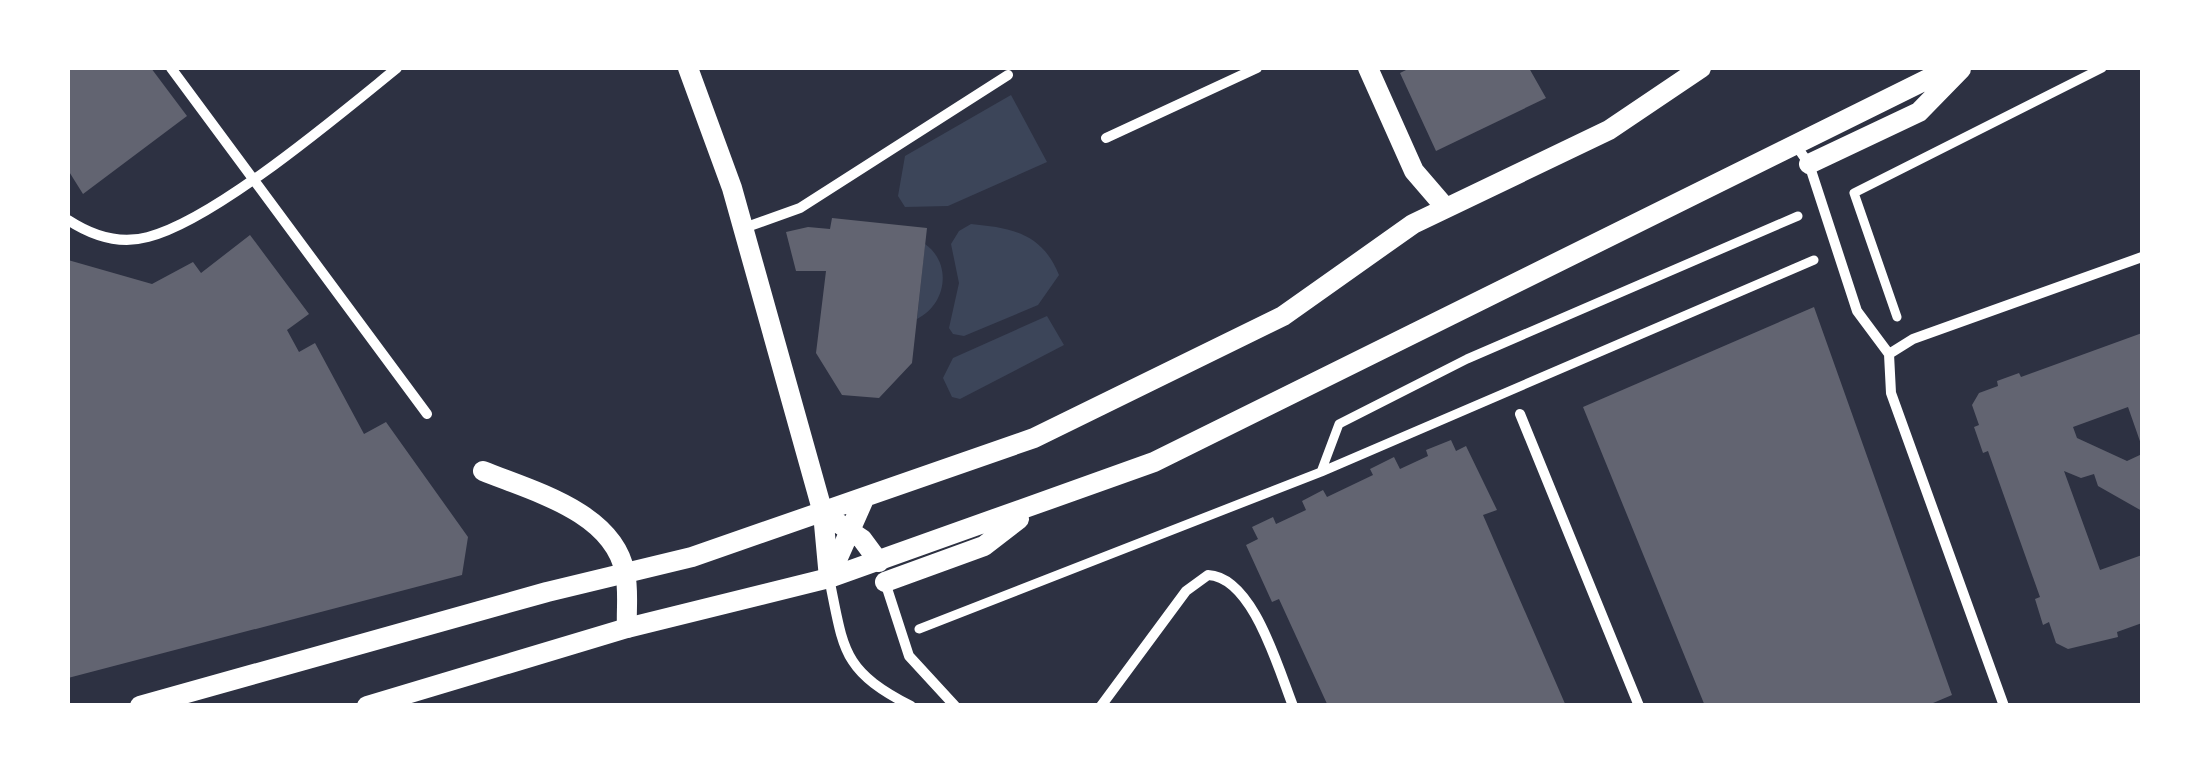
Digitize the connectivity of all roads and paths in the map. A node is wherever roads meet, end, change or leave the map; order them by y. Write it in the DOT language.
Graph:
graph roads {
  1 [pos="171,68"];
  2 [pos="397,68"];
  3 [pos="688,68"];
  4 [pos="1257,68"];
  5 [pos="1368,68"];
  6 [pos="1701,68"];
  7 [pos="1950,68"];
  8 [pos="1962,68"];
  9 [pos="2102,68"];
  10 [pos="1008,75"];
  11 [pos="1106,138"];
  12 [pos="1793,142"];
  13 [pos="1808,164"];
  14 [pos="255,177"];
  15 [pos="1444,208"];
  16 [pos="1798,216"];
  17 [pos="68,220"];
  18 [pos="744,228"];
  19 [pos="2142,257"];
  20 [pos="1814,260"];
  21 [pos="1897,316"];
  22 [pos="1888,354"];
  23 [pos="427,414"];
  24 [pos="1520,414"];
  25 [pos="483,471"];
  26 [pos="1321,472"];
  27 [pos="864,499"];
  28 [pos="823,513"];
  29 [pos="849,530"];
  30 [pos="626,572"];
  31 [pos="882,572"];
  32 [pos="829,578"];
  33 [pos="626,628"];
  34 [pos="919,629"];
  35 [pos="140,706"];
  36 [pos="367,706"];
  37 [pos="911,706"];
  38 [pos="955,706"];
  39 [pos="1102,706"];
  40 [pos="1293,706"];
  41 [pos="1639,706"];
  42 [pos="2004,706"];
  1 -- 14 [label="street"];
  2 -- 14 [label="street"];
  3 -- 18 [label="main road"];
  4 -- 11 [label="street"];
  5 -- 15 [label="main road"];
  6 -- 15 [label="main road"];
  7 -- 12 [label="main road"];
  8 -- 13 [label="main road"];
  9 -- 21 [label="street"];
  10 -- 18 [label="street"];
  12 -- 13 [label="street"];
  12 -- 31 [label="main road"];
  13 -- 22 [label="street"];
  14 -- 17 [label="street"];
  14 -- 23 [label="street"];
  15 -- 27 [label="main road"];
  16 -- 26 [label="street"];
  18 -- 28 [label="main road"];
  19 -- 22 [label="street"];
  20 -- 26 [label="street"];
  22 -- 42 [label="street"];
  24 -- 41 [label="street"];
  25 -- 30 [label="main road"];
  26 -- 34 [label="street"];
  27 -- 28 [label="main road"];
  27 -- 29 [label="main road"];
  28 -- 29 [label="main road"];
  28 -- 30 [label="main road"];
  28 -- 32 [label="main road"];
  29 -- 31 [label="main road"];
  29 -- 32 [label="main road"];
  30 -- 33 [label="main road"];
  30 -- 35 [label="main road"];
  31 -- 32 [label="main road"];
  31 -- 38 [label="street"];
  32 -- 33 [label="main road"];
  32 -- 37 [label="street"];
  33 -- 36 [label="main road"];
  39 -- 40 [label="street"];
}
